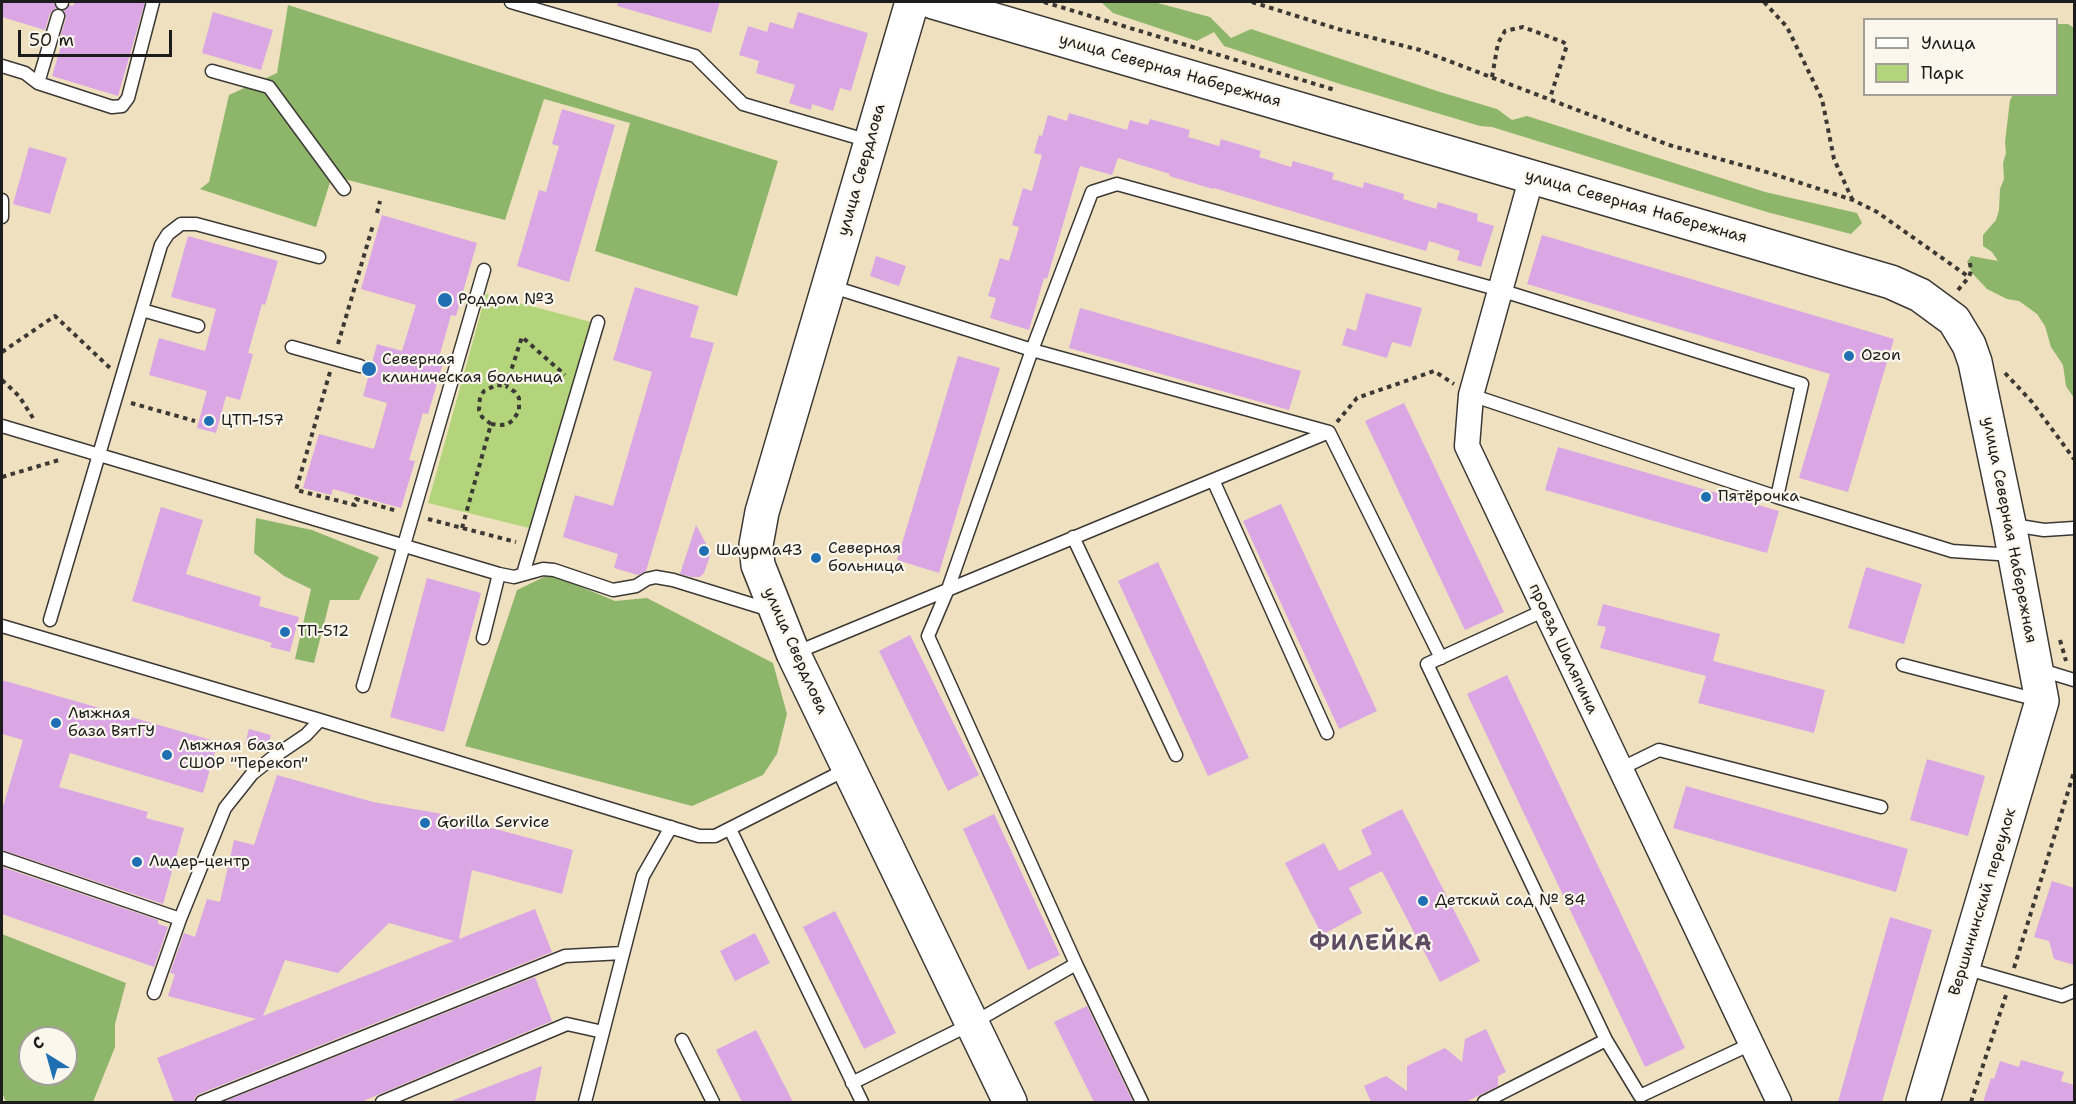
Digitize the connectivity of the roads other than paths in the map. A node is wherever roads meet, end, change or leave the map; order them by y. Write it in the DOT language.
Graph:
graph roads {
  1 [pos="153,2"];
  2 [pos="511,2"];
  3 [pos="912,2"];
  4 [pos="933,2"];
  5 [pos="58,16"];
  6 [pos="2,66"];
  7 [pos="212,71"];
  8 [pos="38,83"];
  9 [pos="870,141"];
  10 [pos="1532,176"];
  11 [pos="344,189"];
  12 [pos="2,200"];
  13 [pos="2,218"];
  14 [pos="320,257"];
  15 [pos="483,270"];
  16 [pos="828,286"];
  17 [pos="1500,290"];
  18 [pos="142,310"];
  19 [pos="598,322"];
  20 [pos="198,326"];
  21 [pos="292,347"];
  22 [pos="1032,350"];
  23 [pos="360,366"];
  24 [pos="1471,395"];
  25 [pos="2,426"];
  26 [pos="1329,432"];
  27 [pos="99,455"];
  28 [pos="1213,480"];
  29 [pos="1777,497"];
  30 [pos="2074,528"];
  31 [pos="1073,537"];
  32 [pos="2011,539"];
  33 [pos="404,546"];
  34 [pos="500,574"];
  35 [pos="524,574"];
  36 [pos="948,589"];
  37 [pos="1545,610"];
  38 [pos="777,612"];
  39 [pos="51,620"];
  40 [pos="2,626"];
  41 [pos="483,638"];
  42 [pos="794,653"];
  43 [pos="1441,658"];
  44 [pos="1903,665"];
  45 [pos="2036,668"];
  46 [pos="2074,680"];
  47 [pos="363,686"];
  48 [pos="2042,701"];
  49 [pos="320,720"];
  50 [pos="1327,733"];
  51 [pos="1176,755"];
  52 [pos="849,768"];
  53 [pos="1620,769"];
  54 [pos="1881,807"];
  55 [pos="671,827"];
  56 [pos="730,829"];
  57 [pos="2,858"];
  58 [pos="180,919"];
  59 [pos="623,952"];
  60 [pos="1076,964"];
  61 [pos="1963,968"];
  62 [pos="2074,991"];
  63 [pos="154,993"];
  64 [pos="973,1023"];
  65 [pos="603,1032"];
  66 [pos="682,1040"];
  67 [pos="1606,1040"];
  68 [pos="1751,1044"];
  69 [pos="852,1083"];
  70 [pos="1642,1099"];
  71 [pos="202,1102"];
  72 [pos="382,1102"];
  73 [pos="585,1102"];
  74 [pos="713,1102"];
  75 [pos="862,1102"];
  76 [pos="1010,1102"];
  77 [pos="1142,1102"];
  78 [pos="1484,1102"];
  79 [pos="1779,1102"];
  80 [pos="1923,1102"];
  1 -- 8 [label="lane"];
  2 -- 9 [label="lane"];
  3 -- 9 [label="street, улица Свердлова"];
  4 -- 10 [label="street, улица Северная Набережная"];
  5 -- 8 [label="lane"];
  6 -- 8 [label="lane"];
  7 -- 11 [label="lane"];
  9 -- 16 [label="street, улица Свердлова"];
  10 -- 17 [label="street, проезд Шаляпина"];
  10 -- 32 [label="street, улица Северная Набережная"];
  12 -- 13 [label="lane"];
  14 -- 18 [label="lane"];
  15 -- 33 [label="lane"];
  16 -- 22 [label="lane"];
  16 -- 38 [label="street, улица Свердлова"];
  17 -- 22 [label="lane"];
  17 -- 24 [label="street, проезд Шаляпина"];
  17 -- 29 [label="lane"];
  18 -- 20 [label="lane"];
  18 -- 27 [label="lane"];
  19 -- 35 [label="lane"];
  21 -- 23 [label="lane"];
  22 -- 26 [label="lane"];
  22 -- 36 [label="lane"];
  24 -- 29 [label="lane"];
  24 -- 37 [label="street, проезд Шаляпина"];
  25 -- 27 [label="lane"];
  26 -- 28 [label="lane"];
  26 -- 43 [label="lane"];
  27 -- 33 [label="lane"];
  27 -- 39 [label="lane"];
  28 -- 31 [label="lane"];
  28 -- 50 [label="lane"];
  29 -- 32 [label="lane"];
  30 -- 32 [label="lane"];
  31 -- 36 [label="lane"];
  31 -- 51 [label="lane"];
  32 -- 45 [label="street, улица Северная Набережная"];
  33 -- 34 [label="lane"];
  33 -- 47 [label="lane"];
  34 -- 35 [label="lane"];
  34 -- 41 [label="lane"];
  35 -- 38 [label="lane"];
  36 -- 42 [label="lane"];
  36 -- 60 [label="lane"];
  37 -- 43 [label="lane"];
  37 -- 53 [label="street, проезд Шаляпина"];
  38 -- 42 [label="street, улица Свердлова"];
  40 -- 49 [label="lane"];
  42 -- 52 [label="street, улица Свердлова"];
  43 -- 67 [label="lane"];
  44 -- 48 [label="lane"];
  45 -- 46 [label="lane"];
  45 -- 48 [label="street, улица Северная Набережная"];
  48 -- 61 [label="street, Вершининский переулок"];
  49 -- 55 [label="lane"];
  49 -- 58 [label="lane"];
  52 -- 56 [label="lane"];
  52 -- 64 [label="street, улица Свердлова"];
  53 -- 54 [label="lane"];
  53 -- 68 [label="street, проезд Шаляпина"];
  55 -- 56 [label="lane"];
  55 -- 59 [label="lane"];
  56 -- 69 [label="lane"];
  57 -- 58 [label="lane"];
  58 -- 63 [label="lane"];
  59 -- 65 [label="lane"];
  59 -- 71 [label="lane"];
  60 -- 64 [label="lane"];
  60 -- 77 [label="lane"];
  61 -- 62 [label="lane"];
  61 -- 80 [label="street, Вершининский переулок"];
  64 -- 69 [label="lane"];
  64 -- 76 [label="street, улица Свердлова"];
  65 -- 72 [label="lane"];
  65 -- 73 [label="lane"];
  66 -- 74 [label="lane"];
  67 -- 70 [label="lane"];
  67 -- 78 [label="lane"];
  68 -- 70 [label="lane"];
  68 -- 79 [label="street, проезд Шаляпина"];
  69 -- 75 [label="lane"];
}
